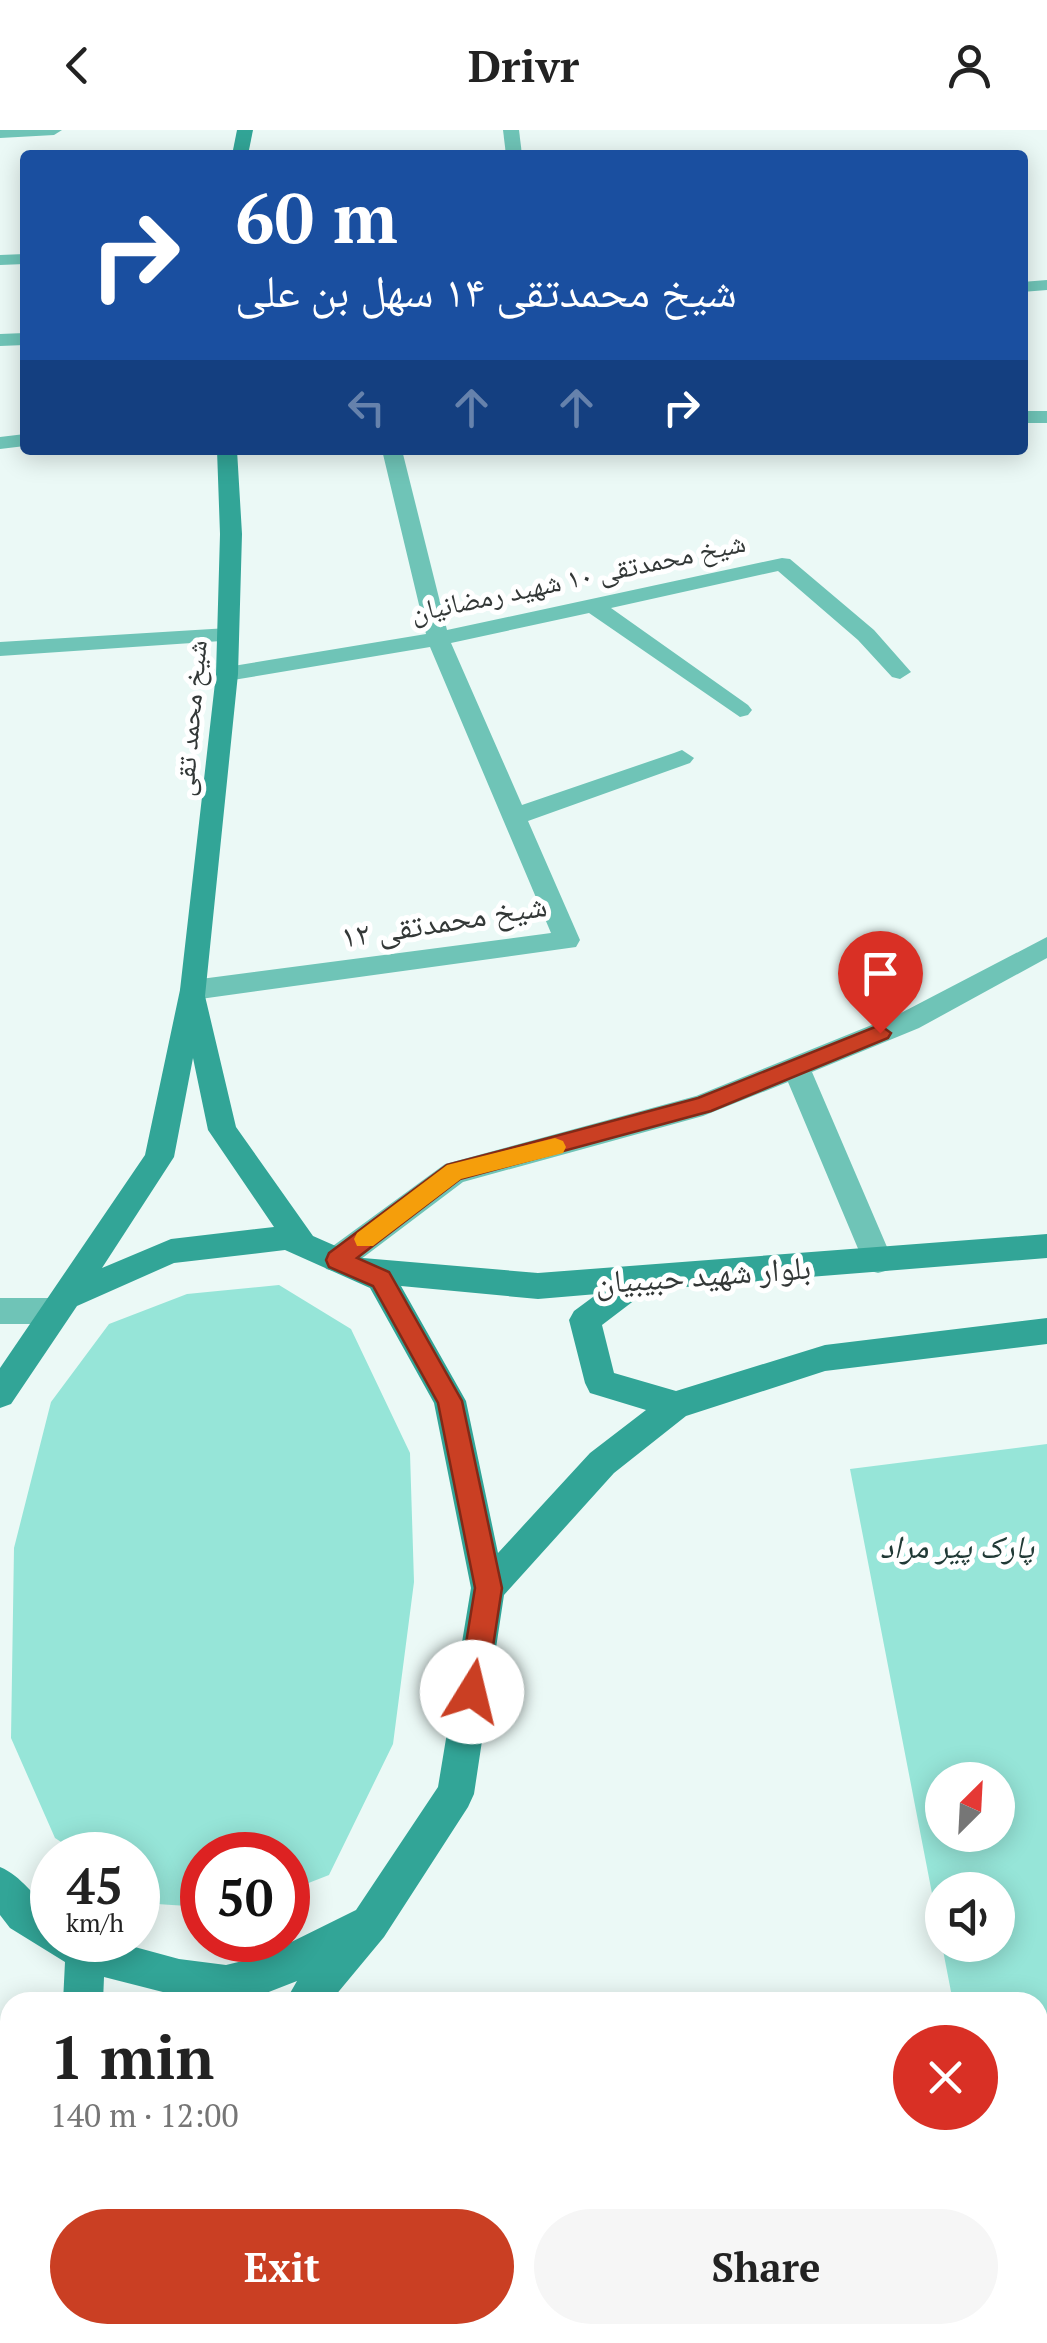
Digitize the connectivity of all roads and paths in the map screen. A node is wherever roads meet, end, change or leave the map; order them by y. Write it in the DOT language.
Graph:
graph roads {
  1 [pos="54,130"];
  2 [pos="0,133"];
  3 [pos="227,455"];
  4 [pos="394,457"];
  5 [pos="593,605"];
  6 [pos="228,635"];
  7 [pos="438,639"];
  8 [pos="0,649"];
  9 [pos="900,672"];
  10 [pos="227,674"];
  11 [pos="740,710"];
  12 [pos="682,758"];
  13 [pos="514,816"];
  14 [pos="1047,946"];
  15 [pos="193,990"];
  16 [pos="796,1067"];
  17 [pos="302,1244"];
  18 [pos="1047,1246"];
  19 [pos="878,1261"];
  20 [pos="348,1265"];
  21 [pos="640,1280"];
  22 [pos="61,1304"];
  23 [pos="0,1311"];
  24 [pos="1047,1331"];
  25 [pos="1,1386"];
  26 [pos="676,1406"];
  27 [pos="488,1588"];
  28 [pos="370,1923"];
  29 [pos="76,1962"];
  30 [pos="120,1962"];
  31 [pos="81,1992"];
  32 [pos="313,1992"];
  1 -- 2 [label="street"];
  3 -- 6 [label="main road, شیخ محمد تقی"];
  4 -- 7 [label="street, شیخ محمدتقی ۱۲"];
  5 -- 7 [label="street, شیخ محمدتقی ۱۰ شهید رمضانیان"];
  5 -- 9 [label="street, شیخ محمدتقی ۱۰ شهید رمضانیان"];
  5 -- 11 [label="street"];
  6 -- 8 [label="street"];
  6 -- 10 [label="main road, شیخ محمد تقی"];
  7 -- 10 [label="street, شیخ محمدتقی ۱۰ شهید رمضانیان"];
  7 -- 13 [label="street, شیخ محمدتقی ۱۲"];
  10 -- 15 [label="main road, شیخ محمد تقی"];
  12 -- 13 [label="street"];
  13 -- 15 [label="street, شیخ محمدتقی ۱۲"];
  14 -- 16 [label="street"];
  15 -- 17 [label="main road"];
  15 -- 22 [label="main road"];
  16 -- 19 [label="street"];
  16 -- 20 [label="street"];
  17 -- 20 [label="main road"];
  17 -- 22 [label="main road"];
  18 -- 19 [label="main road, بلوار شهید حبیبیان"];
  19 -- 21 [label="main road, بلوار شهید حبیبیان"];
  20 -- 21 [label="main road, بلوار شهید حبیبیان"];
  20 -- 27 [label="main road"];
  21 -- 26 [label="main road"];
  22 -- 23 [label="street"];
  22 -- 25 [label="main road"];
  24 -- 26 [label="main road"];
  26 -- 27 [label="main road"];
  27 -- 28 [label="main road"];
  28 -- 30 [label="main road"];
  28 -- 32 [label="main road"];
  29 -- 31 [label="main road"];
}
